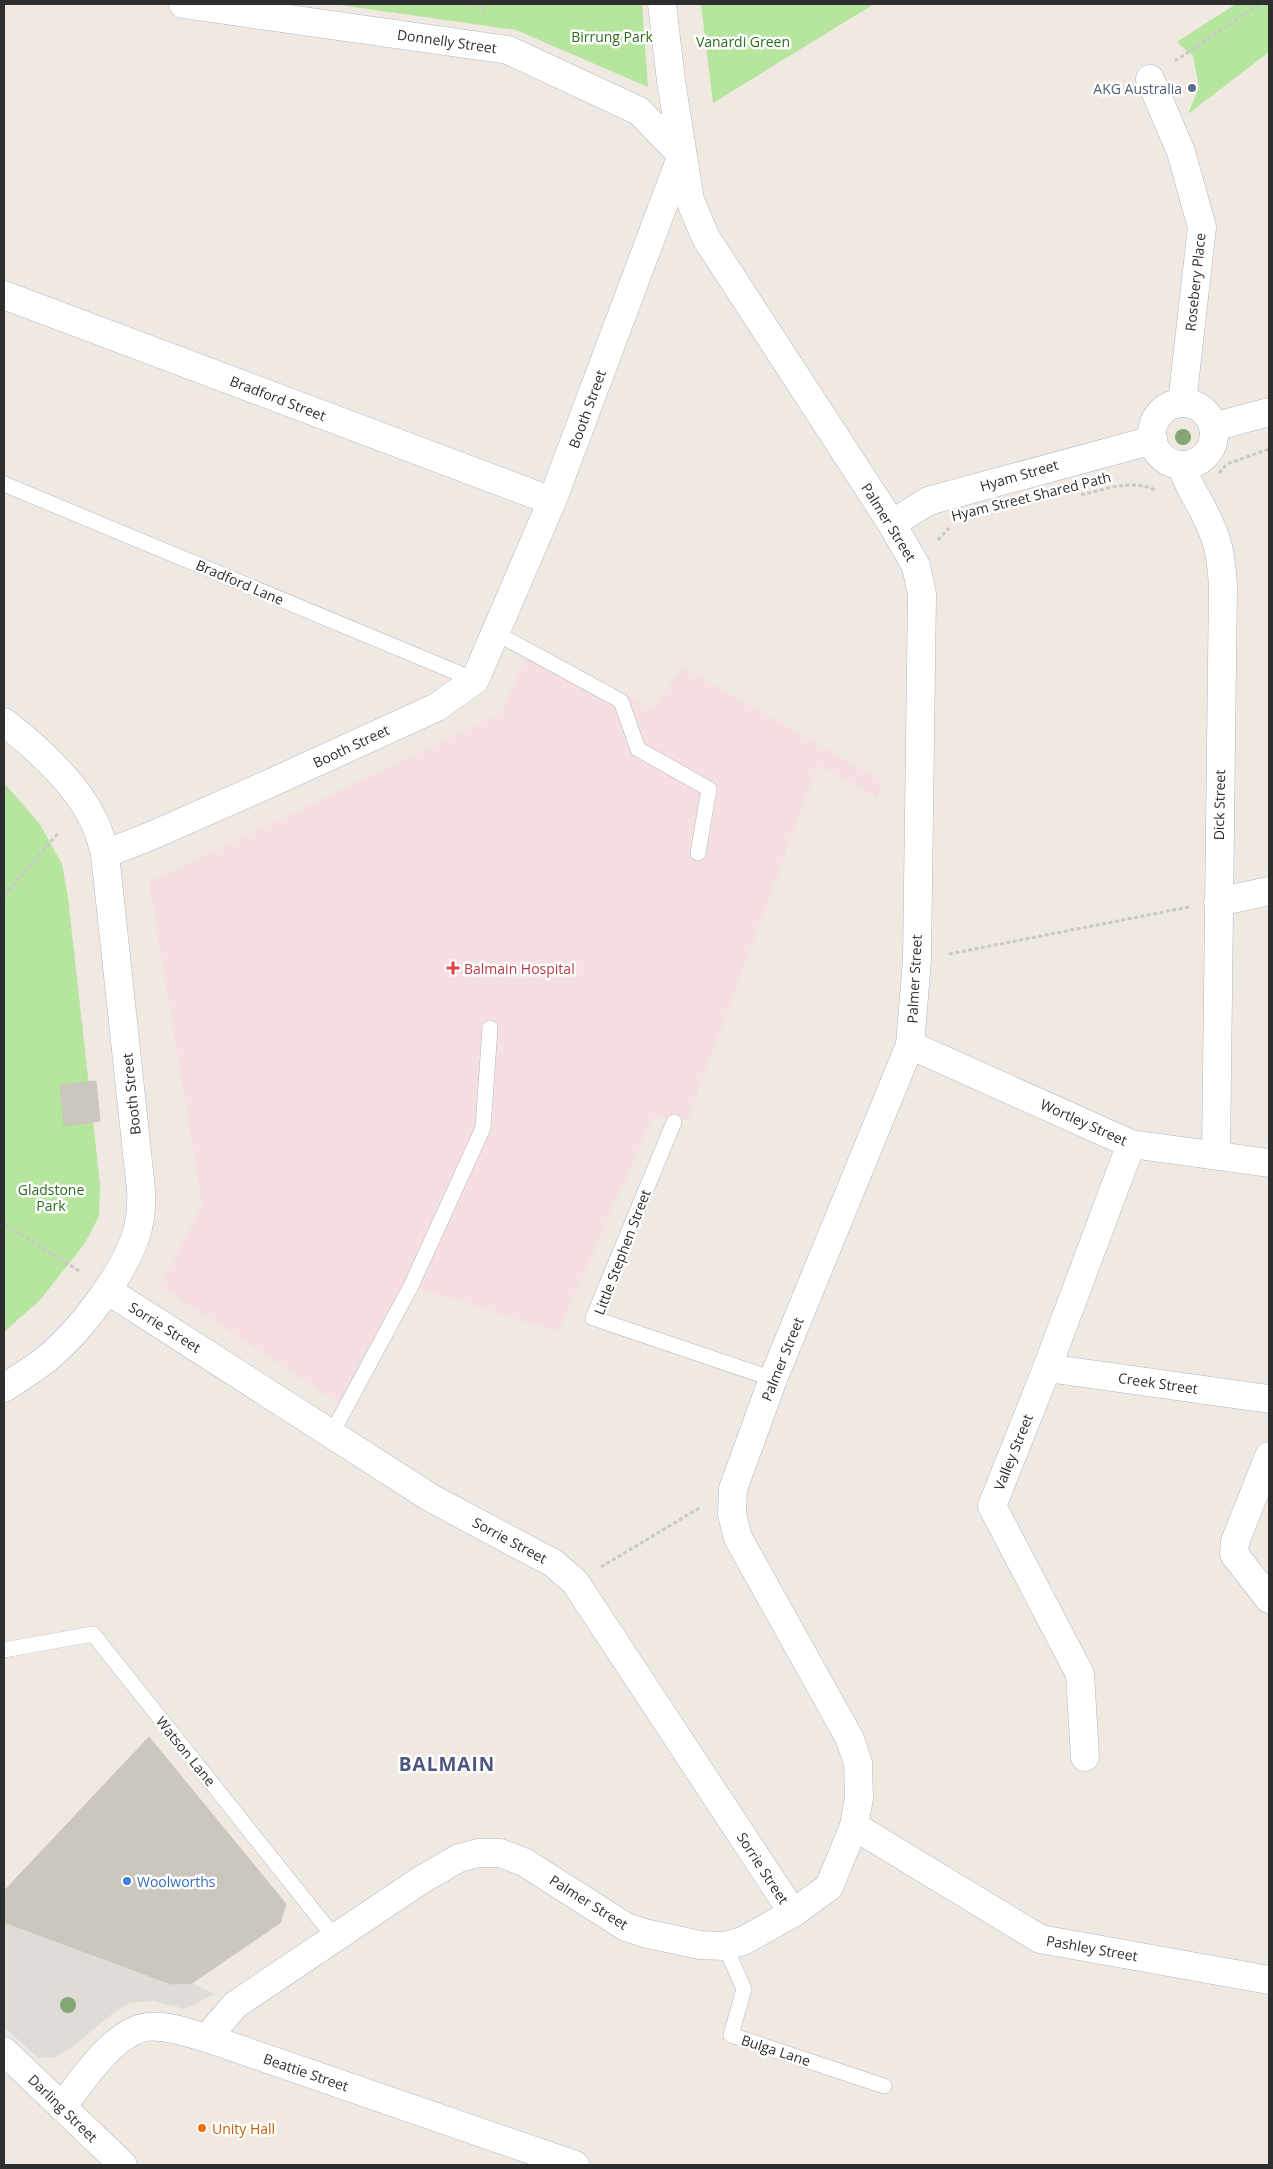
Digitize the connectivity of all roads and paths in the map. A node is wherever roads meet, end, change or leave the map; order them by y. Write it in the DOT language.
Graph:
graph roads {
  1 [pos="183,4"];
  2 [pos="662,4"];
  3 [pos="1260,4"];
  4 [pos="1150,79"];
  5 [pos="682,155"];
  6 [pos="4,295"];
  7 [pos="1182,403"];
  8 [pos="1269,412"];
  9 [pos="1213,427"];
  10 [pos="1153,440"];
  11 [pos="1269,449"];
  12 [pos="1182,465"];
  13 [pos="1218,476"];
  14 [pos="4,484"];
  15 [pos="1165,495"];
  16 [pos="1072,497"];
  17 [pos="552,501"];
  18 [pos="892,524"];
  19 [pos="958,526"];
  20 [pos="912,559"];
  21 [pos="496,633"];
  22 [pos="475,680"];
  23 [pos="4,722"];
  24 [pos="58,832"];
  25 [pos="698,853"];
  26 [pos="105,854"];
  27 [pos="1269,891"];
  28 [pos="4,896"];
  29 [pos="1218,902"];
  30 [pos="917,960"];
  31 [pos="490,1028"];
  32 [pos="910,1045"];
  33 [pos="674,1122"];
  34 [pos="1131,1144"];
  35 [pos="1216,1154"];
  36 [pos="1269,1163"];
  37 [pos="4,1224"];
  38 [pos="81,1272"];
  39 [pos="107,1290"];
  40 [pos="1047,1368"];
  41 [pos="774,1379"];
  42 [pos="4,1388"];
  43 [pos="1269,1399"];
  44 [pos="332,1433"];
  45 [pos="1269,1456"];
  46 [pos="732,1489"];
  47 [pos="575,1582"];
  48 [pos="1269,1599"];
  49 [pos="4,1650"];
  50 [pos="1085,1757"];
  51 [pos="854,1826"];
  52 [pos="793,1913"];
  53 [pos="335,1938"];
  54 [pos="725,1946"];
  55 [pos="1269,1980"];
  56 [pos="208,2038"];
  57 [pos="4,2051"];
  58 [pos="884,2086"];
  59 [pos="62,2107"];
  60 [pos="123,2165"];
  61 [pos="575,2165"];
  1 -- 5 [label="street, Donnelly Street"];
  2 -- 5 [label="street, Booth Street"];
  3 -- 4 [label="path"];
  4 -- 7 [label="street, Rosebery Place"];
  5 -- 17 [label="street, Booth Street"];
  5 -- 18 [label="street, Palmer Street"];
  6 -- 17 [label="street, Bradford Street"];
  7 -- 9 [label="street"];
  7 -- 10 [label="street"];
  8 -- 9 [label="street"];
  9 -- 12 [label="street"];
  10 -- 12 [label="street"];
  10 -- 18 [label="street, Hyam Street"];
  11 -- 13 [label="path"];
  12 -- 29 [label="street, Dick Street"];
  14 -- 22 [label="lane, Bradford Lane"];
  15 -- 16 [label="path, Hyam Street Shared Path"];
  17 -- 21 [label="street, Booth Street"];
  18 -- 20 [label="street, Palmer Street"];
  19 -- 20 [label="path, Hyam Street Shared Path"];
  20 -- 30 [label="street, Palmer Street"];
  21 -- 22 [label="street, Booth Street"];
  21 -- 25 [label="lane"];
  22 -- 26 [label="street, Booth Street"];
  23 -- 26 [label="street"];
  24 -- 28 [label="path"];
  26 -- 39 [label="street, Booth Street"];
  27 -- 29 [label="street"];
  29 -- 30 [label="path"];
  29 -- 35 [label="street, Dick Street"];
  30 -- 32 [label="street, Palmer Street"];
  31 -- 44 [label="lane"];
  32 -- 34 [label="street, Wortley Street"];
  32 -- 41 [label="street, Palmer Street"];
  33 -- 41 [label="lane, Little Stephen Street"];
  34 -- 35 [label="street, Wortley Street"];
  34 -- 40 [label="street, Valley Street"];
  35 -- 36 [label="street, Wortley Street"];
  37 -- 38 [label="path"];
  39 -- 42 [label="street, Booth Street"];
  39 -- 44 [label="street, Sorrie Street"];
  40 -- 43 [label="street, Creek Street"];
  40 -- 50 [label="street, Valley Street"];
  41 -- 46 [label="street, Palmer Street"];
  44 -- 47 [label="street, Sorrie Street"];
  45 -- 48 [label="street"];
  46 -- 47 [label="path"];
  46 -- 51 [label="street, Palmer Street"];
  47 -- 52 [label="street, Sorrie Street"];
  49 -- 53 [label="lane, Watson Lane"];
  51 -- 52 [label="street, Palmer Street"];
  51 -- 55 [label="street, Pashley Street"];
  52 -- 54 [label="street, Palmer Street"];
  53 -- 54 [label="street, Palmer Street"];
  53 -- 56 [label="street, Palmer Street"];
  54 -- 58 [label="lane, Bulga Lane"];
  56 -- 59 [label="street, Beattie Street"];
  56 -- 61 [label="street, Beattie Street"];
  57 -- 59 [label="street, Darling Street"];
  59 -- 60 [label="street, Darling Street"];
}
